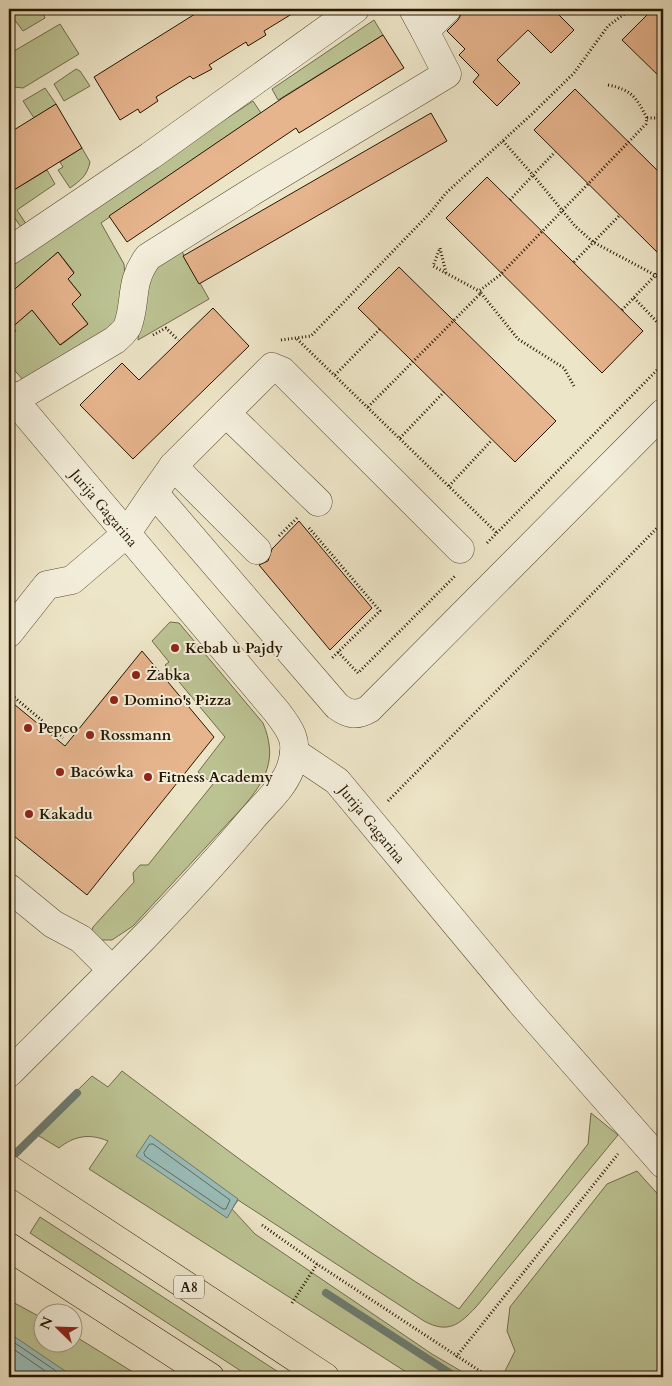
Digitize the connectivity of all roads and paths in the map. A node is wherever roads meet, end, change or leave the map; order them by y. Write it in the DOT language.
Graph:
graph roads {
  1 [pos="355,9"];
  2 [pos="447,9"];
  3 [pos="631,9"];
  4 [pos="419,20"];
  5 [pos="608,85"];
  6 [pos="663,107"];
  7 [pos="647,118"];
  8 [pos="658,118"];
  9 [pos="663,120"];
  10 [pos="503,141"];
  11 [pos="554,152"];
  12 [pos="533,175"];
  13 [pos="510,200"];
  14 [pos="563,210"];
  15 [pos="620,215"];
  16 [pos="593,242"];
  17 [pos="9,251"];
  18 [pos="574,262"];
  19 [pos="663,267"];
  20 [pos="446,273"];
  21 [pos="655,275"];
  22 [pos="663,283"];
  23 [pos="480,292"];
  24 [pos="634,298"];
  25 [pos="622,310"];
  26 [pos="663,328"];
  27 [pos="380,329"];
  28 [pos="298,338"];
  29 [pos="280,340"];
  30 [pos="663,364"];
  31 [pos="335,375"];
  32 [pos="575,388"];
  33 [pos="444,392"];
  34 [pos="11,397"];
  35 [pos="368,407"];
  36 [pos="226,412"];
  37 [pos="663,413"];
  38 [pos="400,438"];
  39 [pos="492,440"];
  40 [pos="173,466"];
  41 [pos="449,486"];
  42 [pos="154,493"];
  43 [pos="308,513"];
  44 [pos="663,522"];
  45 [pos="497,533"];
  46 [pos="126,534"];
  47 [pos="266,546"];
  48 [pos="468,555"];
  49 [pos="9,633"];
  50 [pos="338,652"];
  51 [pos="312,677"];
  52 [pos="9,693"];
  53 [pos="63,738"];
  54 [pos="294,752"];
  55 [pos="368,820"];
  56 [pos="9,888"];
  57 [pos="110,969"];
  58 [pos="9,1073"];
  59 [pos="636,1132"];
  60 [pos="663,1164"];
  61 [pos="9,1169"];
  62 [pos="262,1225"];
  63 [pos="13,1250"];
  64 [pos="317,1264"];
  65 [pos="292,1303"];
  66 [pos="456,1357"];
  67 [pos="210,1377"];
  68 [pos="325,1377"];
  69 [pos="488,1377"];
  1 -- 17 [label="street"];
  2 -- 4 [label="street"];
  3 -- 10 [label="path"];
  4 -- 34 [label="street"];
  5 -- 7 [label="path"];
  6 -- 8 [label="path"];
  7 -- 8 [label="path"];
  7 -- 14 [label="path"];
  8 -- 9 [label="path"];
  10 -- 12 [label="path"];
  10 -- 28 [label="path"];
  11 -- 12 [label="path"];
  12 -- 13 [label="path"];
  12 -- 14 [label="path"];
  14 -- 16 [label="path"];
  14 -- 23 [label="path"];
  15 -- 16 [label="path"];
  16 -- 18 [label="path"];
  16 -- 21 [label="path"];
  19 -- 21 [label="path"];
  20 -- 20 [label="path"];
  20 -- 23 [label="path"];
  21 -- 22 [label="path"];
  21 -- 24 [label="path"];
  23 -- 32 [label="path"];
  23 -- 35 [label="path"];
  24 -- 25 [label="path"];
  24 -- 26 [label="path"];
  27 -- 31 [label="path"];
  28 -- 29 [label="path"];
  28 -- 31 [label="path"];
  30 -- 45 [label="path"];
  31 -- 35 [label="path"];
  33 -- 38 [label="path"];
  34 -- 46 [label="street, Jurija Gagarina"];
  35 -- 38 [label="path"];
  36 -- 40 [label="street"];
  36 -- 43 [label="street"];
  36 -- 48 [label="street"];
  37 -- 51 [label="street"];
  38 -- 41 [label="path"];
  39 -- 41 [label="path"];
  40 -- 42 [label="street"];
  40 -- 47 [label="street"];
  41 -- 45 [label="path"];
  42 -- 46 [label="street"];
  42 -- 51 [label="street"];
  43 -- 47 [label="path"];
  43 -- 50 [label="path"];
  44 -- 55 [label="path"];
  45 -- 48 [label="path"];
  46 -- 49 [label="street"];
  46 -- 54 [label="street, Jurija Gagarina"];
  48 -- 50 [label="path"];
  50 -- 51 [label="path"];
  52 -- 53 [label="path"];
  54 -- 55 [label="street, Jurija Gagarina"];
  54 -- 57 [label="street"];
  55 -- 59 [label="street, Jurija Gagarina"];
  56 -- 57 [label="street"];
  57 -- 58 [label="street"];
  59 -- 60 [label="street, Jurija Gagarina"];
  59 -- 66 [label="path"];
  61 -- 68 [label="highway, A8"];
  62 -- 64 [label="path"];
  63 -- 67 [label="highway"];
  64 -- 65 [label="path"];
  64 -- 66 [label="path"];
  66 -- 69 [label="path"];
}
